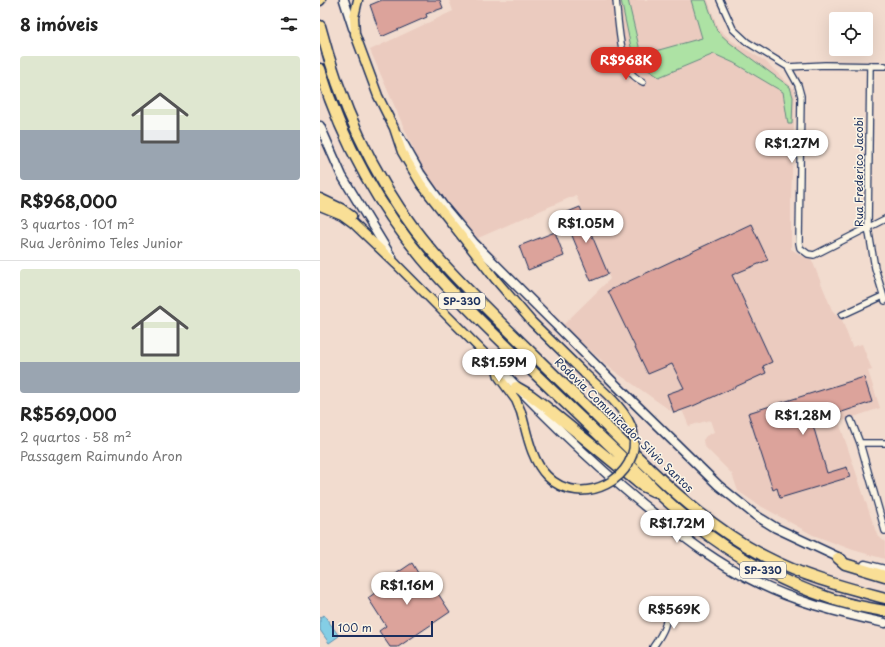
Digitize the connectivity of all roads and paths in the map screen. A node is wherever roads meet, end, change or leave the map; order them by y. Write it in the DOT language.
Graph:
graph roads {
  1 [pos="344,0"];
  2 [pos="358,0"];
  3 [pos="616,0"];
  4 [pos="720,0"];
  5 [pos="320,26"];
  6 [pos="355,34"];
  7 [pos="870,65"];
  8 [pos="885,66"];
  9 [pos="788,67"];
  10 [pos="320,69"];
  11 [pos="643,82"];
  12 [pos="320,126"];
  13 [pos="394,128"];
  14 [pos="320,198"];
  15 [pos="320,206"];
  16 [pos="885,219"];
  17 [pos="868,227"];
  18 [pos="377,246"];
  19 [pos="396,264"];
  20 [pos="884,299"];
  21 [pos="842,315"];
  22 [pos="496,365"];
  23 [pos="516,387"];
  24 [pos="852,420"];
  25 [pos="860,443"];
  26 [pos="885,443"];
  27 [pos="658,494"];
  28 [pos="885,531"];
  29 [pos="838,558"];
  30 [pos="885,570"];
  31 [pos="885,576"];
  32 [pos="885,598"];
  33 [pos="668,604"];
  34 [pos="885,611"];
  35 [pos="885,623"];
  36 [pos="653,647"];
  1 -- 6 [label="main road"];
  2 -- 6 [label="main road"];
  3 -- 11 [label="street"];
  4 -- 9 [label="street"];
  5 -- 32 [label="highway, Rodovia Comunicador Silvio Santos / SP-330"];
  6 -- 13 [label="main road"];
  7 -- 8 [label="street"];
  7 -- 9 [label="street"];
  7 -- 17 [label="street, Rua Frederico Jacobi"];
  9 -- 17 [label="street"];
  10 -- 27 [label="highway, SP-330"];
  12 -- 19 [label="main road"];
  13 -- 22 [label="main road, bridge"];
  13 -- 29 [label="main road"];
  14 -- 18 [label="main road"];
  15 -- 18 [label="main road"];
  16 -- 17 [label="street"];
  17 -- 20 [label="street, Rua Frederico Jacobi"];
  18 -- 19 [label="main road"];
  19 -- 22 [label="main road"];
  20 -- 21 [label="street"];
  22 -- 23 [label="main road"];
  23 -- 27 [label="highway"];
  23 -- 35 [label="main road"];
  24 -- 25 [label="street"];
  25 -- 26 [label="street"];
  25 -- 28 [label="street"];
  27 -- 34 [label="highway, SP-330"];
  29 -- 30 [label="main road"];
  29 -- 31 [label="highway"];
  33 -- 36 [label="street"];
}
